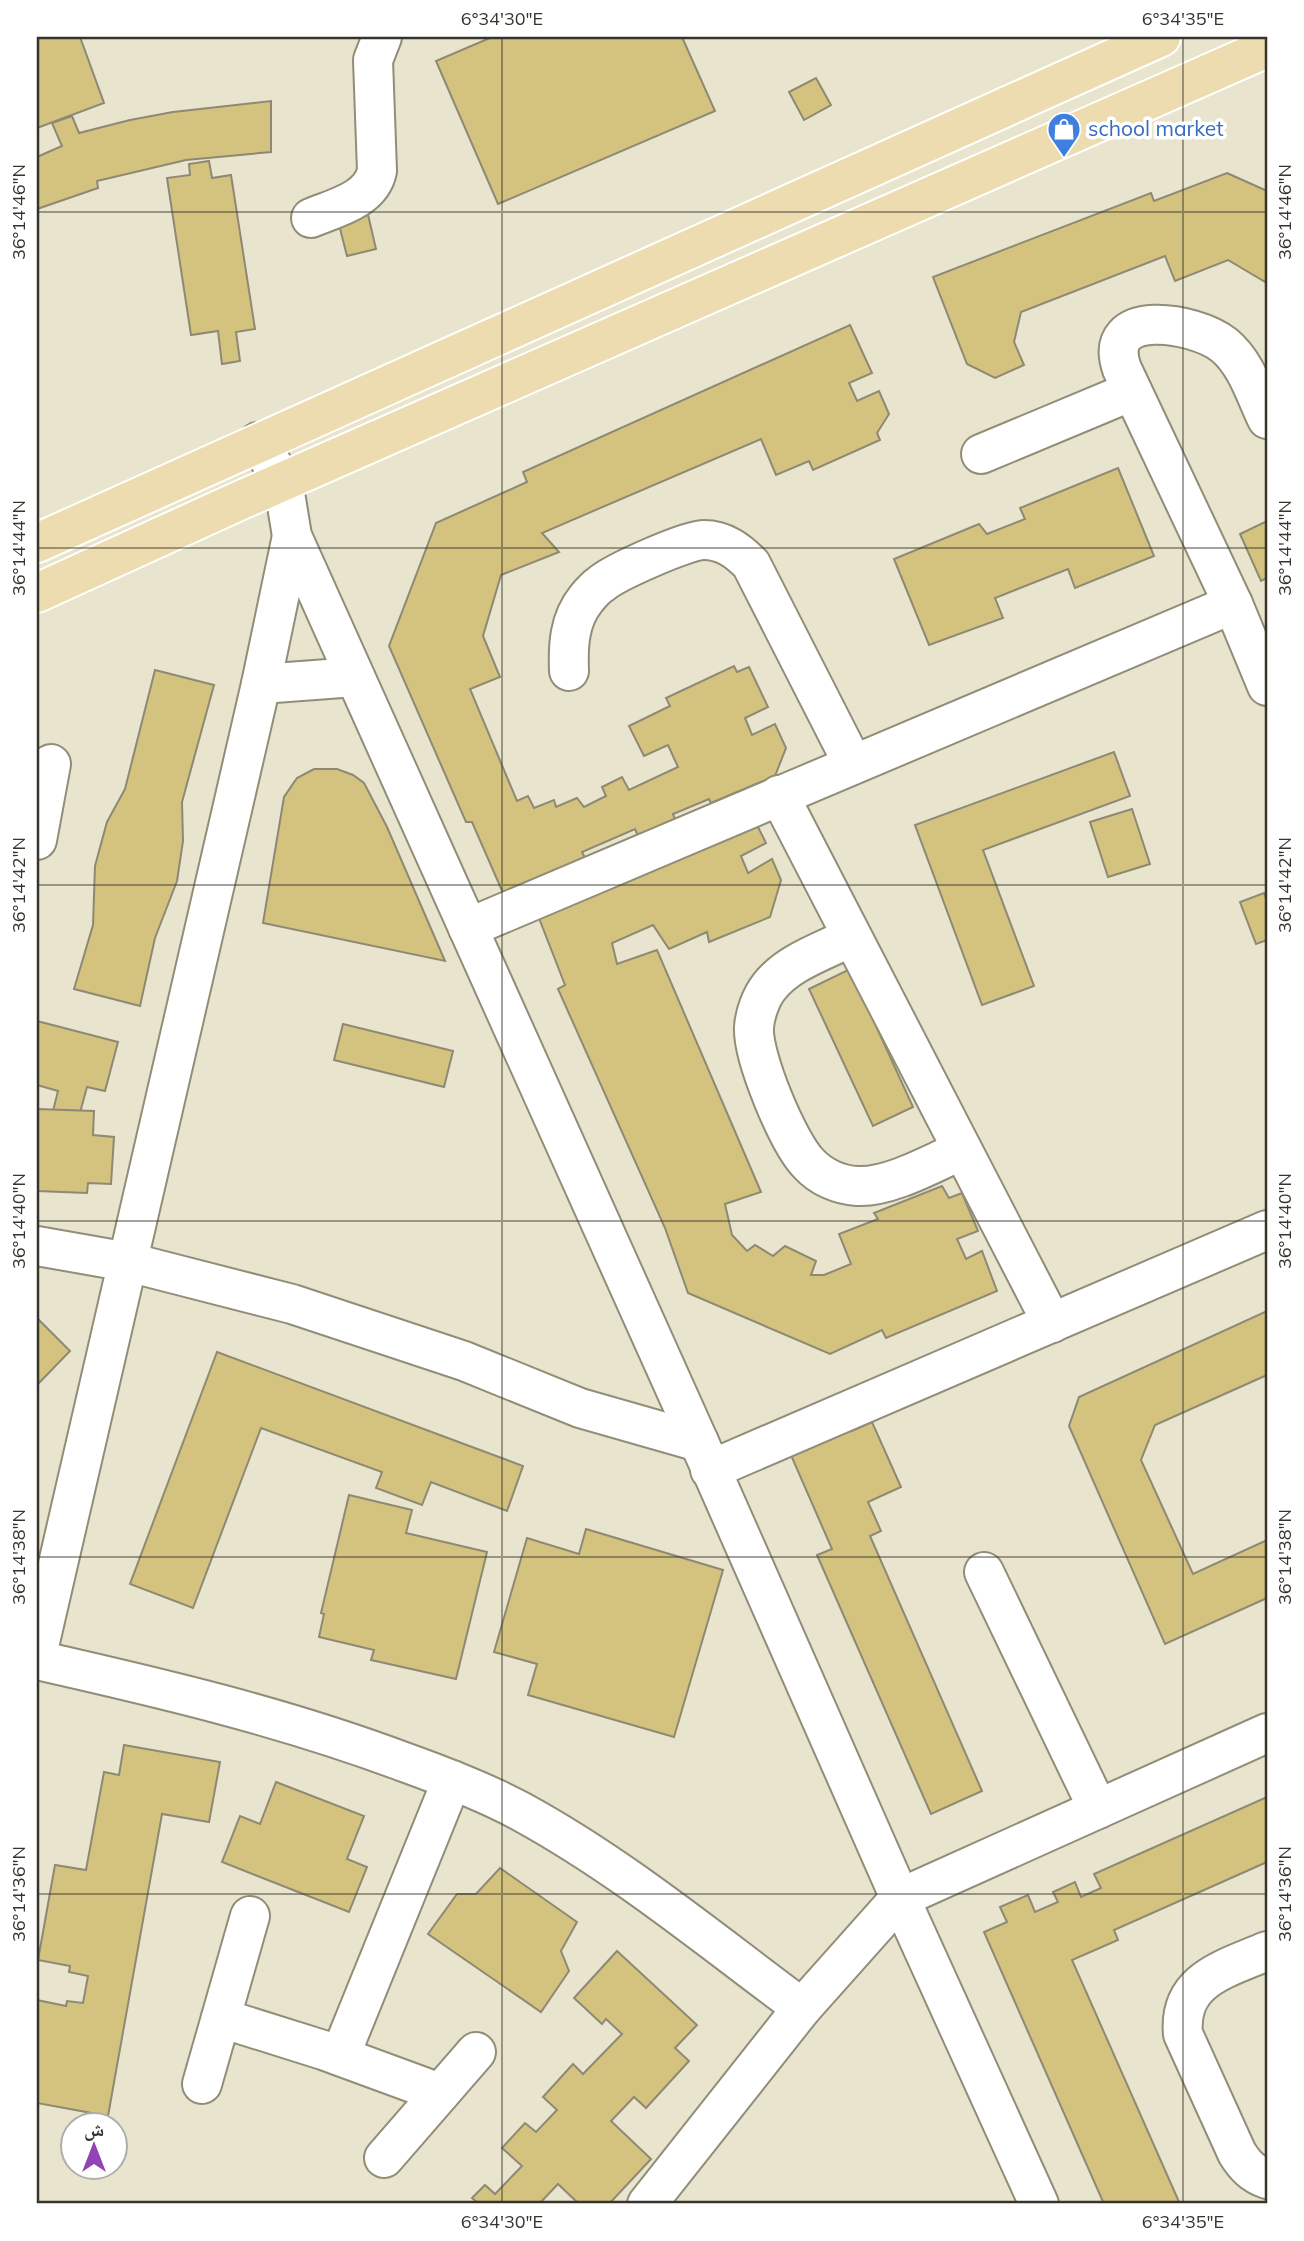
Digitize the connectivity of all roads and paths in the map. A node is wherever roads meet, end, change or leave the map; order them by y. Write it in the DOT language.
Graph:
graph roads {
  1 [pos="382,37"];
  2 [pos="1161,37"];
  3 [pos="1267,48"];
  4 [pos="311,218"];
  5 [pos="1132,391"];
  6 [pos="1267,419"];
  7 [pos="258,442"];
  8 [pos="981,454"];
  9 [pos="283,481"];
  10 [pos="292,536"];
  11 [pos="37,543"];
  12 [pos="37,593"];
  13 [pos="1233,604"];
  14 [pos="569,671"];
  15 [pos="355,677"];
  16 [pos="261,684"];
  17 [pos="1267,687"];
  18 [pos="51,764"];
  19 [pos="853,764"];
  20 [pos="779,795"];
  21 [pos="37,840"];
  22 [pos="468,928"];
  23 [pos="851,937"];
  24 [pos="962,1150"];
  25 [pos="1267,1230"];
  26 [pos="37,1246"];
  27 [pos="128,1262"];
  28 [pos="1052,1323"];
  29 [pos="705,1456"];
  30 [pos="984,1572"];
  31 [pos="37,1657"];
  32 [pos="1267,1734"];
  33 [pos="452,1780"];
  34 [pos="1098,1809"];
  35 [pos="900,1898"];
  36 [pos="250,1916"];
  37 [pos="1267,1951"];
  38 [pos="802,2008"];
  39 [pos="221,2018"];
  40 [pos="476,2052"];
  41 [pos="340,2056"];
  42 [pos="202,2084"];
  43 [pos="440,2094"];
  44 [pos="384,2158"];
  45 [pos="1267,2179"];
  46 [pos="647,2204"];
  47 [pos="1039,2204"];
  1 -- 4 [label="street"];
  2 -- 7 [label="main road"];
  3 -- 9 [label="main road"];
  5 -- 6 [label="street"];
  5 -- 8 [label="street"];
  5 -- 13 [label="street"];
  7 -- 9 [label="street"];
  7 -- 11 [label="main road"];
  9 -- 10 [label="street"];
  9 -- 12 [label="main road"];
  10 -- 15 [label="street"];
  10 -- 16 [label="street"];
  13 -- 17 [label="street"];
  13 -- 19 [label="street"];
  14 -- 19 [label="street"];
  15 -- 16 [label="street"];
  15 -- 22 [label="street"];
  16 -- 27 [label="street"];
  18 -- 21 [label="street"];
  19 -- 20 [label="street"];
  20 -- 22 [label="street"];
  20 -- 23 [label="street"];
  22 -- 29 [label="street"];
  23 -- 24 [label="street"];
  23 -- 24 [label="street"];
  24 -- 28 [label="street"];
  25 -- 28 [label="street"];
  26 -- 27 [label="street"];
  27 -- 29 [label="street"];
  27 -- 31 [label="street"];
  28 -- 29 [label="street"];
  29 -- 35 [label="street"];
  30 -- 34 [label="street"];
  31 -- 33 [label="street"];
  32 -- 34 [label="street"];
  33 -- 38 [label="street"];
  33 -- 41 [label="street"];
  34 -- 35 [label="street"];
  35 -- 38 [label="street"];
  35 -- 47 [label="street"];
  36 -- 39 [label="street"];
  37 -- 45 [label="street"];
  38 -- 46 [label="street"];
  39 -- 41 [label="street"];
  39 -- 42 [label="street"];
  40 -- 43 [label="street"];
  41 -- 43 [label="street"];
  43 -- 44 [label="street"];
}
